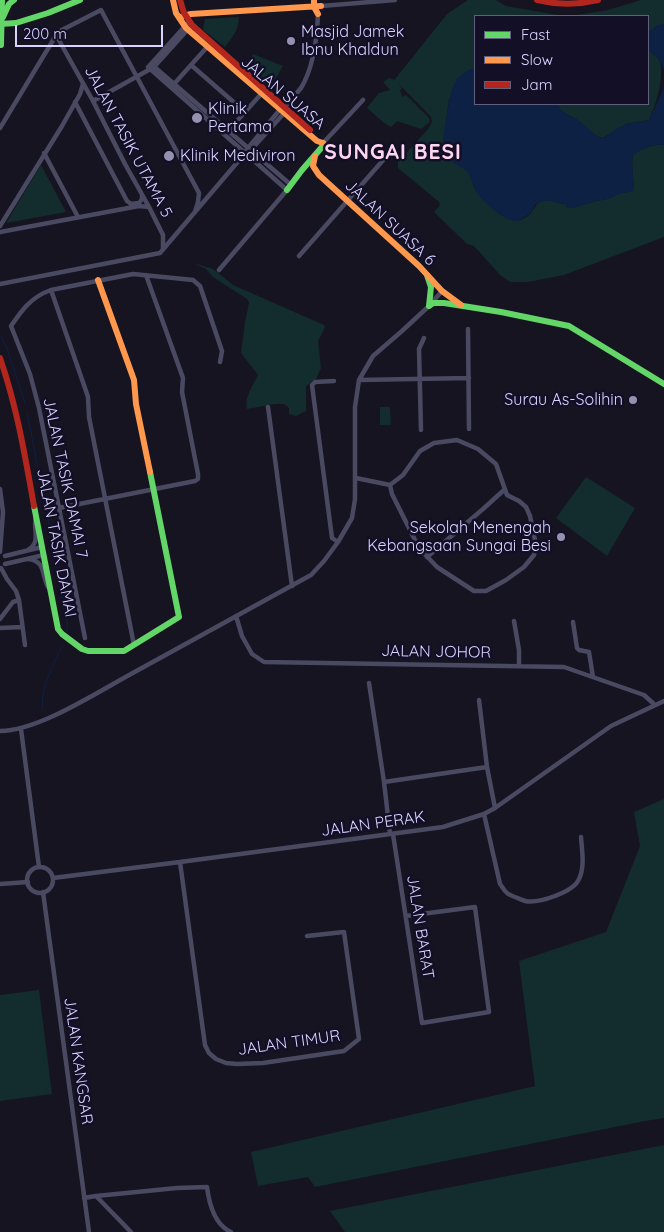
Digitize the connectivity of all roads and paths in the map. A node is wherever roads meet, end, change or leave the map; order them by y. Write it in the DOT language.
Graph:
graph roads {
  1 [pos="2,0"];
  2 [pos="14,0"];
  3 [pos="80,0"];
  4 [pos="173,0"];
  5 [pos="180,0"];
  6 [pos="395,0"];
  7 [pos="537,0"];
  8 [pos="598,0"];
  9 [pos="318,3"];
  10 [pos="318,14"];
  11 [pos="182,16"];
  12 [pos="1,22"];
  13 [pos="188,26"];
  14 [pos="56,35"];
  15 [pos="1,45"];
  16 [pos="208,46"];
  17 [pos="0,50"];
  18 [pos="191,65"];
  19 [pos="150,68"];
  20 [pos="138,77"];
  21 [pos="83,84"];
  22 [pos="174,84"];
  23 [pos="262,93"];
  24 [pos="80,94"];
  25 [pos="89,94"];
  26 [pos="364,100"];
  27 [pos="93,101"];
  28 [pos="75,102"];
  29 [pos="285,108"];
  30 [pos="246,112"];
  31 [pos="0,128"];
  32 [pos="228,131"];
  33 [pos="323,143"];
  34 [pos="248,151"];
  35 [pos="44,153"];
  36 [pos="315,156"];
  37 [pos="385,158"];
  38 [pos="319,175"];
  39 [pos="298,177"];
  40 [pos="289,188"];
  41 [pos="199,193"];
  42 [pos="211,193"];
  43 [pos="142,195"];
  44 [pos="125,200"];
  45 [pos="348,202"];
  46 [pos="149,206"];
  47 [pos="119,210"];
  48 [pos="195,212"];
  49 [pos="78,217"];
  50 [pos="0,226"];
  51 [pos="0,232"];
  52 [pos="163,236"];
  53 [pos="174,237"];
  54 [pos="162,252"];
  55 [pos="299,256"];
  56 [pos="219,270"];
  57 [pos="146,275"];
  58 [pos="428,275"];
  59 [pos="98,280"];
  60 [pos="0,284"];
  61 [pos="51,290"];
  62 [pos="442,291"];
  63 [pos="429,306"];
  64 [pos="462,306"];
  65 [pos="468,329"];
  66 [pos="424,338"];
  67 [pos="0,358"];
  68 [pos="220,362"];
  69 [pos="664,375"];
  70 [pos="469,378"];
  71 [pos="420,379"];
  72 [pos="334,380"];
  73 [pos="359,380"];
  74 [pos="662,383"];
  75 [pos="268,407"];
  76 [pos="469,429"];
  77 [pos="421,430"];
  78 [pos="356,478"];
  79 [pos="390,485"];
  80 [pos="0,489"];
  81 [pos="153,490"];
  82 [pos="504,490"];
  83 [pos="105,499"];
  84 [pos="1,504"];
  85 [pos="59,508"];
  86 [pos="36,514"];
  87 [pos="338,542"];
  88 [pos="42,547"];
  89 [pos="28,550"];
  90 [pos="2,553"];
  91 [pos="44,555"];
  92 [pos="427,557"];
  93 [pos="28,559"];
  94 [pos="2,567"];
  95 [pos="292,586"];
  96 [pos="51,592"];
  97 [pos="19,600"];
  98 [pos="236,616"];
  99 [pos="0,619"];
  100 [pos="514,622"];
  101 [pos="573,622"];
  102 [pos="22,627"];
  103 [pos="0,628"];
  104 [pos="85,638"];
  105 [pos="25,645"];
  106 [pos="134,645"];
  107 [pos="519,666"];
  108 [pos="593,677"];
  109 [pos="369,683"];
  110 [pos="479,700"];
  111 [pos="664,701"];
  112 [pos="655,705"];
  113 [pos="21,729"];
  114 [pos="0,732"];
  115 [pos="487,767"];
  116 [pos="384,782"];
  117 [pos="495,808"];
  118 [pos="484,814"];
  119 [pos="392,834"];
  120 [pos="581,837"];
  121 [pos="180,862"];
  122 [pos="39,867"];
  123 [pos="52,878"];
  124 [pos="28,882"];
  125 [pos="0,884"];
  126 [pos="42,892"];
  127 [pos="406,916"];
  128 [pos="307,936"];
  129 [pos="96,1196"];
  130 [pos="84,1198"];
  131 [pos="89,1232"];
  132 [pos="131,1232"];
  133 [pos="231,1232"];
  1 -- 12 [label="main road"];
  2 -- 12 [label="main road"];
  3 -- 12 [label="main road"];
  4 -- 11 [label="main road, JALAN SUASA"];
  5 -- 11 [label="main road, JALAN SUASA"];
  6 -- 9 [label="street"];
  7 -- 8 [label="main road"];
  9 -- 10 [label="main road"];
  9 -- 11 [label="main road"];
  10 -- 29 [label="street"];
  11 -- 13 [label="main road, JALAN SUASA"];
  12 -- 15 [label="main road"];
  13 -- 16 [label="main road, JALAN SUASA"];
  13 -- 19 [label="street"];
  13 -- 29 [label="main road, JALAN SUASA"];
  14 -- 20 [label="street"];
  14 -- 21 [label="street, JALAN TASIK UTAMA 5"];
  14 -- 31 [label="street"];
  15 -- 17 [label="main road"];
  16 -- 18 [label="street"];
  16 -- 23 [label="main road, JALAN SUASA"];
  18 -- 22 [label="street"];
  18 -- 30 [label="street"];
  19 -- 20 [label="street"];
  19 -- 22 [label="street"];
  19 -- 34 [label="street"];
  20 -- 27 [label="street"];
  20 -- 41 [label="street"];
  21 -- 24 [label="street"];
  21 -- 25 [label="street, JALAN TASIK UTAMA 5"];
  22 -- 32 [label="street"];
  23 -- 29 [label="main road, JALAN SUASA"];
  23 -- 30 [label="street"];
  24 -- 25 [label="street"];
  24 -- 28 [label="street"];
  25 -- 27 [label="street, JALAN TASIK UTAMA 5"];
  26 -- 33 [label="street"];
  27 -- 43 [label="street, JALAN TASIK UTAMA 5"];
  28 -- 35 [label="street"];
  28 -- 44 [label="street"];
  29 -- 33 [label="main road, JALAN SUASA"];
  29 -- 34 [label="street"];
  30 -- 32 [label="street"];
  32 -- 34 [label="street"];
  33 -- 36 [label="main road"];
  34 -- 40 [label="street"];
  34 -- 42 [label="street"];
  35 -- 49 [label="street"];
  35 -- 50 [label="street"];
  36 -- 38 [label="main road"];
  36 -- 39 [label="main road"];
  37 -- 45 [label="street"];
  38 -- 39 [label="main road"];
  38 -- 45 [label="main road, JALAN SUASA 6"];
  39 -- 40 [label="main road"];
  40 -- 56 [label="street"];
  41 -- 42 [label="street"];
  41 -- 48 [label="street"];
  42 -- 48 [label="street"];
  43 -- 44 [label="street"];
  43 -- 46 [label="street, JALAN TASIK UTAMA 5"];
  44 -- 47 [label="street"];
  45 -- 55 [label="street"];
  45 -- 58 [label="main road, JALAN SUASA 6"];
  46 -- 47 [label="street"];
  46 -- 52 [label="street, JALAN TASIK UTAMA 5"];
  47 -- 49 [label="street"];
  48 -- 53 [label="street"];
  49 -- 51 [label="street"];
  52 -- 53 [label="street, JALAN TASIK UTAMA 5"];
  52 -- 54 [label="street, JALAN TASIK UTAMA 5"];
  53 -- 54 [label="street"];
  54 -- 60 [label="street"];
  57 -- 59 [label="street"];
  57 -- 68 [label="street"];
  57 -- 81 [label="street"];
  58 -- 62 [label="main road, JALAN SUASA 6"];
  58 -- 63 [label="main road"];
  59 -- 61 [label="street"];
  59 -- 81 [label="main road"];
  61 -- 83 [label="street"];
  61 -- 85 [label="street, JALAN TASIK DAMAI 7"];
  62 -- 63 [label="street"];
  62 -- 64 [label="main road, JALAN SUASA 6"];
  63 -- 64 [label="main road"];
  63 -- 73 [label="street"];
  64 -- 74 [label="main road"];
  65 -- 70 [label="street"];
  66 -- 71 [label="street"];
  67 -- 86 [label="main road, JALAN TASIK DAMAI"];
  69 -- 74 [label="street"];
  70 -- 71 [label="street"];
  70 -- 76 [label="street"];
  71 -- 73 [label="street"];
  71 -- 77 [label="street"];
  72 -- 87 [label="street"];
  73 -- 78 [label="street"];
  75 -- 95 [label="street"];
  78 -- 79 [label="street"];
  78 -- 87 [label="street"];
  79 -- 82 [label="street"];
  79 -- 92 [label="street"];
  80 -- 84 [label="street"];
  81 -- 83 [label="street"];
  81 -- 106 [label="main road, JALAN TASIK DAMAI"];
  82 -- 92 [label="street"];
  82 -- 92 [label="street"];
  83 -- 85 [label="street"];
  83 -- 106 [label="street"];
  84 -- 90 [label="street"];
  85 -- 104 [label="street, JALAN TASIK DAMAI 7"];
  86 -- 88 [label="main road, JALAN TASIK DAMAI"];
  86 -- 89 [label="street"];
  87 -- 95 [label="street"];
  88 -- 89 [label="street"];
  88 -- 91 [label="main road, JALAN TASIK DAMAI"];
  89 -- 90 [label="street"];
  90 -- 94 [label="street"];
  91 -- 93 [label="street"];
  91 -- 96 [label="main road, JALAN TASIK DAMAI"];
  93 -- 94 [label="street"];
  93 -- 96 [label="street"];
  94 -- 97 [label="street"];
  95 -- 98 [label="street"];
  96 -- 106 [label="main road, JALAN TASIK DAMAI"];
  97 -- 99 [label="street"];
  97 -- 102 [label="street"];
  98 -- 107 [label="street, JALAN JOHOR"];
  98 -- 113 [label="street"];
  100 -- 107 [label="street"];
  101 -- 108 [label="street"];
  102 -- 103 [label="street"];
  102 -- 105 [label="street"];
  107 -- 108 [label="street, JALAN JOHOR"];
  108 -- 112 [label="street, JALAN JOHOR"];
  109 -- 116 [label="street, JALAN BARAT"];
  110 -- 115 [label="street"];
  111 -- 112 [label="street, JALAN PERAK"];
  112 -- 117 [label="street, JALAN PERAK"];
  113 -- 114 [label="street"];
  113 -- 122 [label="street"];
  115 -- 116 [label="street"];
  115 -- 117 [label="street"];
  116 -- 119 [label="street, JALAN BARAT"];
  117 -- 118 [label="street, JALAN PERAK"];
  118 -- 119 [label="street, JALAN PERAK"];
  118 -- 120 [label="street"];
  119 -- 121 [label="street, JALAN PERAK"];
  119 -- 127 [label="street, JALAN BARAT"];
  121 -- 123 [label="street, JALAN PERAK"];
  121 -- 128 [label="street, JALAN TIMUR"];
  122 -- 123 [label="street"];
  122 -- 124 [label="street"];
  123 -- 126 [label="street"];
  124 -- 125 [label="street"];
  124 -- 126 [label="street"];
  126 -- 130 [label="street, JALAN KANGSAR"];
  127 -- 127 [label="street, JALAN BARAT"];
  129 -- 130 [label="street"];
  129 -- 132 [label="street"];
  129 -- 133 [label="street"];
  130 -- 131 [label="street, JALAN KANGSAR"];
}
